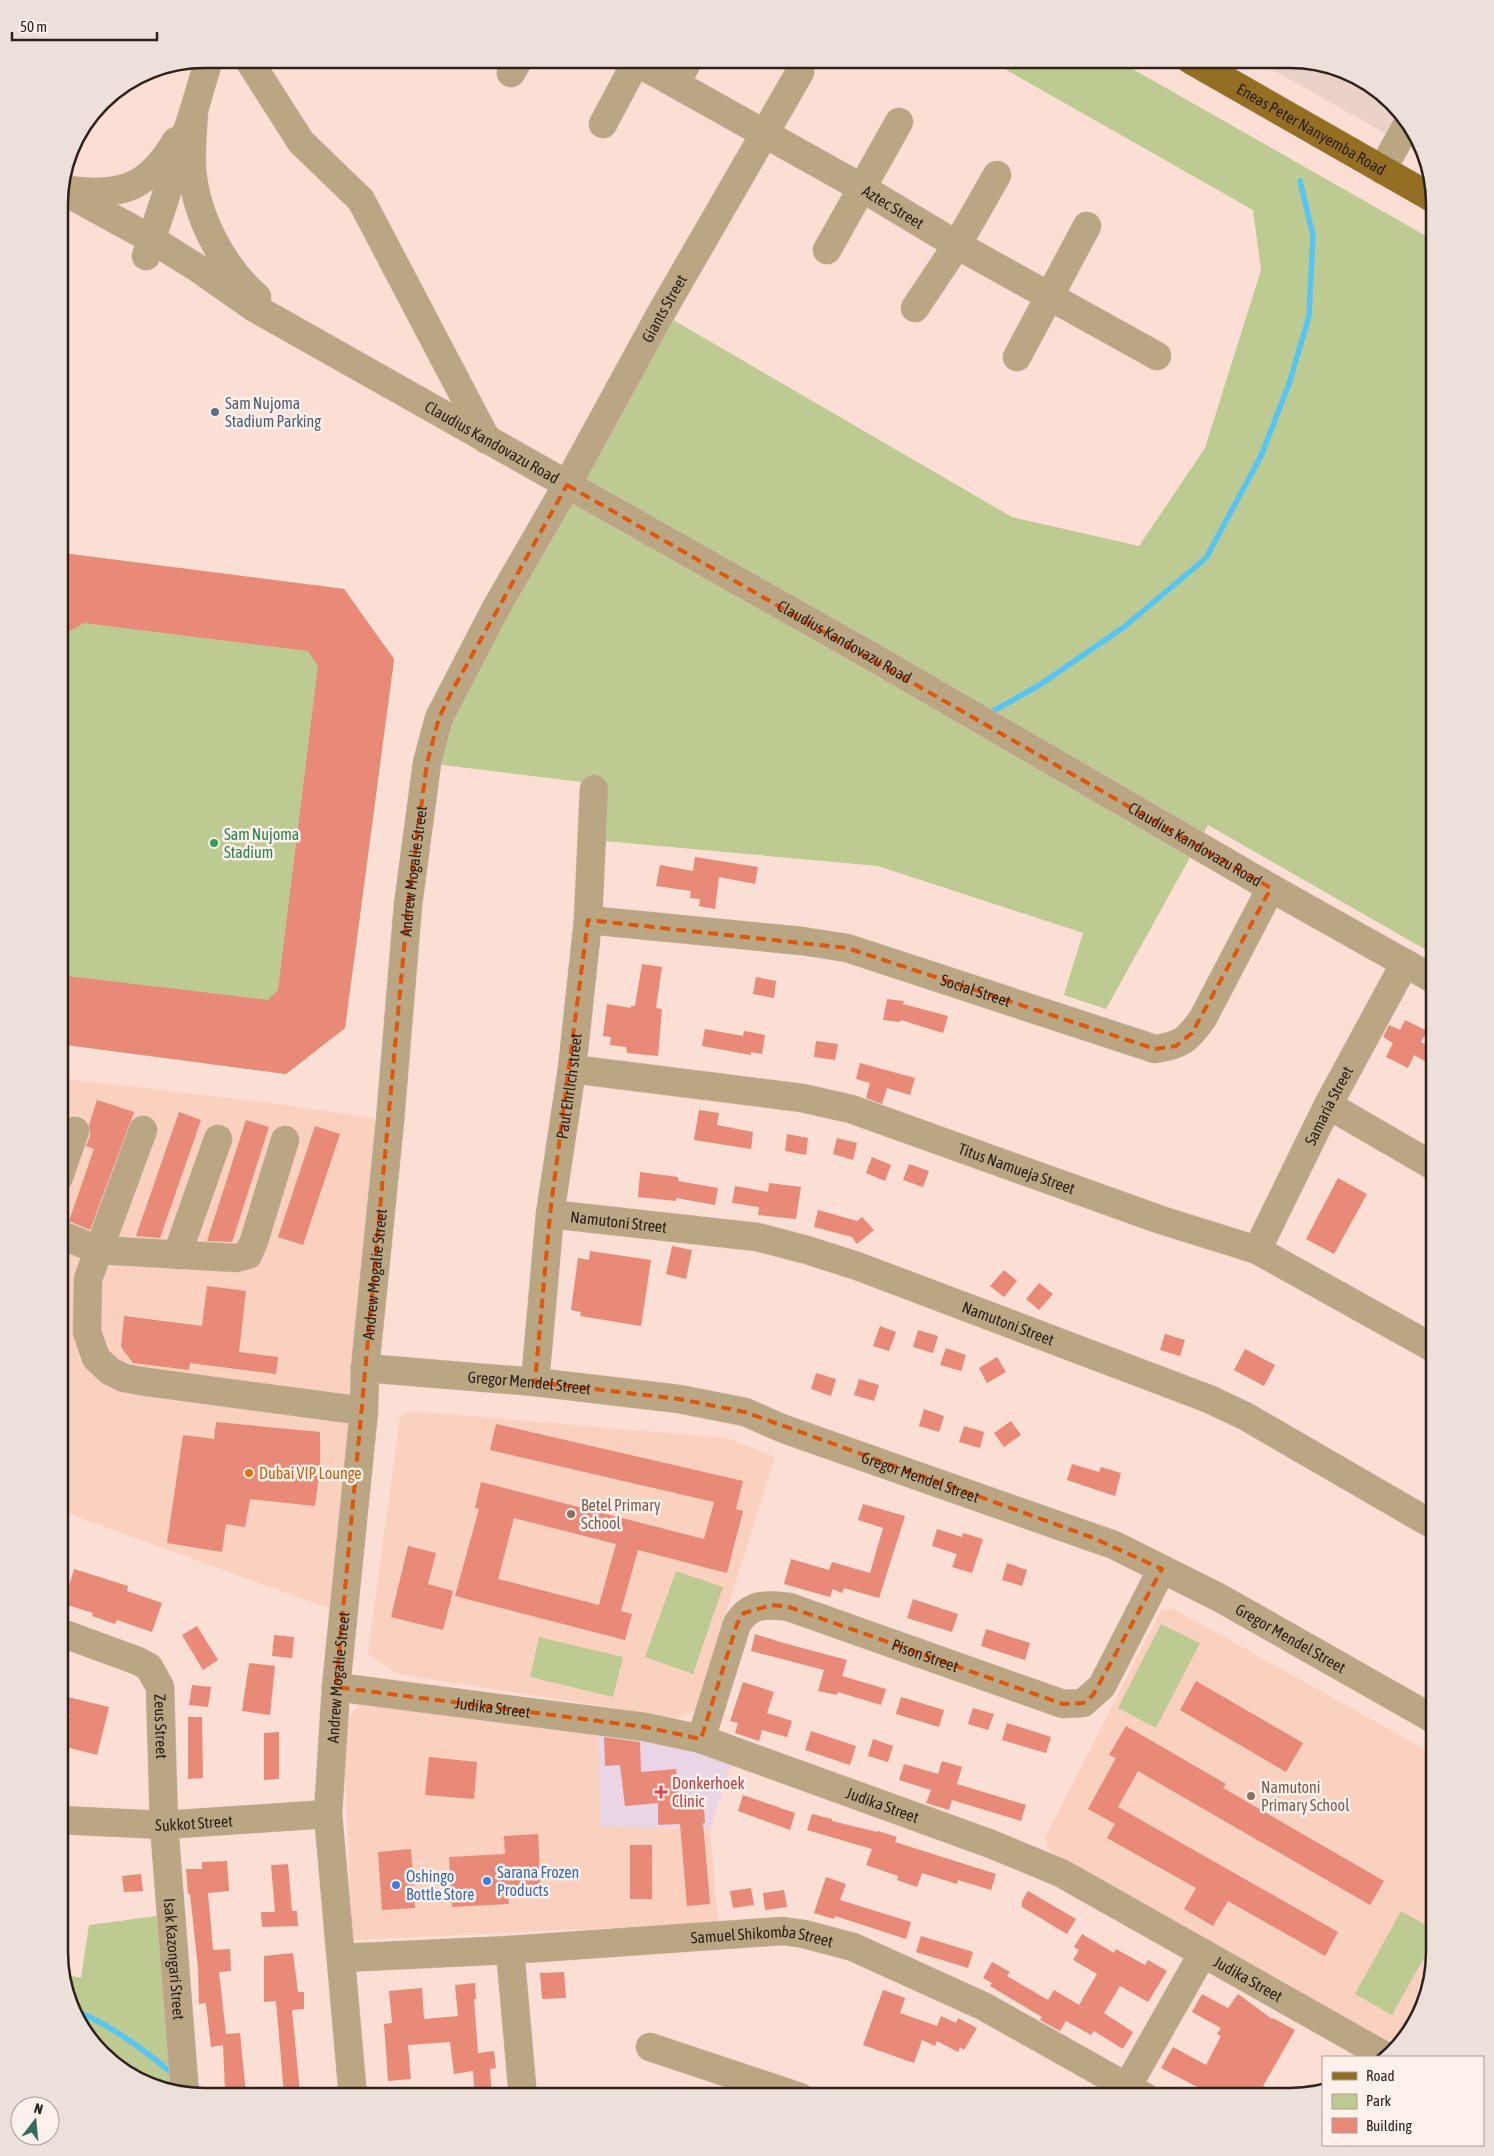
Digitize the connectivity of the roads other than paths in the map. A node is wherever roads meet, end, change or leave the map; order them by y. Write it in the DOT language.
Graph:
graph roads {
  1 [pos="201,68"];
  2 [pos="254,68"];
  3 [pos="629,68"];
  4 [pos="648,68"];
  5 [pos="684,68"];
  6 [pos="1205,68"];
  7 [pos="800,72"];
  8 [pos="676,83"];
  9 [pos="194,110"];
  10 [pos="900,122"];
  11 [pos="603,124"];
  12 [pos="1404,130"];
  13 [pos="764,135"];
  14 [pos="1382,170"];
  15 [pos="997,175"];
  16 [pos="862,188"];
  17 [pos="1425,194"];
  18 [pos="68,196"];
  19 [pos="68,201"];
  20 [pos="1087,226"];
  21 [pos="957,245"];
  22 [pos="148,248"];
  23 [pos="827,250"];
  24 [pos="1049,296"];
  25 [pos="915,308"];
  26 [pos="304,336"];
  27 [pos="1157,356"];
  28 [pos="1016,357"];
  29 [pos="487,440"];
  30 [pos="567,485"];
  31 [pos="594,789"];
  32 [pos="1271,888"];
  33 [pos="588,920"];
  34 [pos="1405,963"];
  35 [pos="1426,975"];
  36 [pos="572,1068"];
  37 [pos="1328,1105"];
  38 [pos="143,1130"];
  39 [pos="74,1131"];
  40 [pos="218,1139"];
  41 [pos="285,1140"];
  42 [pos="68,1149"];
  43 [pos="1426,1163"];
  44 [pos="550,1214"];
  45 [pos="68,1238"];
  46 [pos="98,1250"];
  47 [pos="1257,1250"];
  48 [pos="177,1255"];
  49 [pos="1426,1344"];
  50 [pos="365,1368"];
  51 [pos="535,1382"];
  52 [pos="364,1411"];
  53 [pos="1426,1521"];
  54 [pos="1162,1569"];
  55 [pos="68,1635"];
  56 [pos="336,1688"];
  57 [pos="1426,1715"];
  58 [pos="701,1739"];
  59 [pos="328,1814"];
  60 [pos="68,1820"];
  61 [pos="164,1825"];
  62 [pos="510,1950"];
  63 [pos="1203,1953"];
  64 [pos="342,1958"];
  65 [pos="650,2047"];
  66 [pos="1381,2054"];
  67 [pos="184,2087"];
  68 [pos="352,2088"];
  69 [pos="522,2088"];
  70 [pos="748,2088"];
  71 [pos="1129,2088"];
  72 [pos="1138,2088"];
  1 -- 9 [label="street"];
  2 -- 29 [label="street"];
  3 -- 11 [label="street"];
  4 -- 8 [label="street, Aztec Street"];
  5 -- 8 [label="street"];
  6 -- 14 [label="main road, Eneas Peter Nanyemba Road"];
  7 -- 13 [label="street, Giants Street"];
  8 -- 13 [label="street, Aztec Street"];
  9 -- 18 [label="street"];
  9 -- 22 [label="street"];
  9 -- 26 [label="street"];
  10 -- 16 [label="street"];
  12 -- 14 [label="street"];
  13 -- 16 [label="street, Aztec Street"];
  13 -- 30 [label="street, Giants Street"];
  14 -- 17 [label="main road, Eneas Peter Nanyemba Road"];
  15 -- 21 [label="street"];
  16 -- 21 [label="street, Aztec Street"];
  16 -- 23 [label="street"];
  19 -- 22 [label="street, Claudius Kandovazu Road"];
  20 -- 24 [label="street"];
  21 -- 24 [label="street, Aztec Street"];
  21 -- 25 [label="street"];
  22 -- 26 [label="street, Claudius Kandovazu Road"];
  24 -- 27 [label="street, Aztec Street"];
  24 -- 28 [label="street"];
  26 -- 29 [label="street, Claudius Kandovazu Road"];
  29 -- 30 [label="street, Claudius Kandovazu Road"];
  30 -- 32 [label="street, Claudius Kandovazu Road"];
  30 -- 50 [label="street, Andrew Mogalie Street"];
  31 -- 33 [label="street, Paul Ehrlich street"];
  32 -- 33 [label="street, Social Street"];
  32 -- 34 [label="street, Claudius Kandovazu Road"];
  33 -- 36 [label="street, Paul Ehrlich street"];
  34 -- 35 [label="street, Claudius Kandovazu Road"];
  34 -- 37 [label="street, Samaria Street"];
  36 -- 44 [label="street, Paul Ehrlich street"];
  36 -- 47 [label="street, Titus Namueja Street"];
  37 -- 43 [label="street"];
  37 -- 47 [label="street, Samaria Street"];
  38 -- 46 [label="street"];
  39 -- 42 [label="street"];
  40 -- 48 [label="street"];
  41 -- 48 [label="street"];
  44 -- 51 [label="street, Paul Ehrlich street"];
  44 -- 53 [label="street, Namutoni Street"];
  45 -- 46 [label="street"];
  46 -- 48 [label="street"];
  46 -- 52 [label="street"];
  47 -- 49 [label="street, Titus Namueja Street"];
  50 -- 51 [label="street, Gregor Mendel Street"];
  50 -- 52 [label="street, Andrew Mogalie Street"];
  51 -- 54 [label="street, Gregor Mendel Street"];
  52 -- 56 [label="street, Andrew Mogalie Street"];
  54 -- 57 [label="street, Gregor Mendel Street"];
  54 -- 58 [label="street, Pison Street"];
  55 -- 61 [label="street, Zeus Street"];
  56 -- 58 [label="street, Judika Street"];
  56 -- 59 [label="street, Andrew Mogalie Street"];
  58 -- 63 [label="street, Judika Street"];
  59 -- 61 [label="street, Sukkot Street"];
  59 -- 64 [label="street, Andrew Mogalie Street"];
  60 -- 61 [label="street, Sukkot Street"];
  61 -- 67 [label="street, Isak Kazongari Street"];
  62 -- 64 [label="street, Samuel Shikomba Street"];
  62 -- 69 [label="street"];
  62 -- 71 [label="street, Samuel Shikomba Street"];
  63 -- 66 [label="street, Judika Street"];
  63 -- 72 [label="street"];
  64 -- 68 [label="street, Andrew Mogalie Street"];
  65 -- 70 [label="street"];
}
